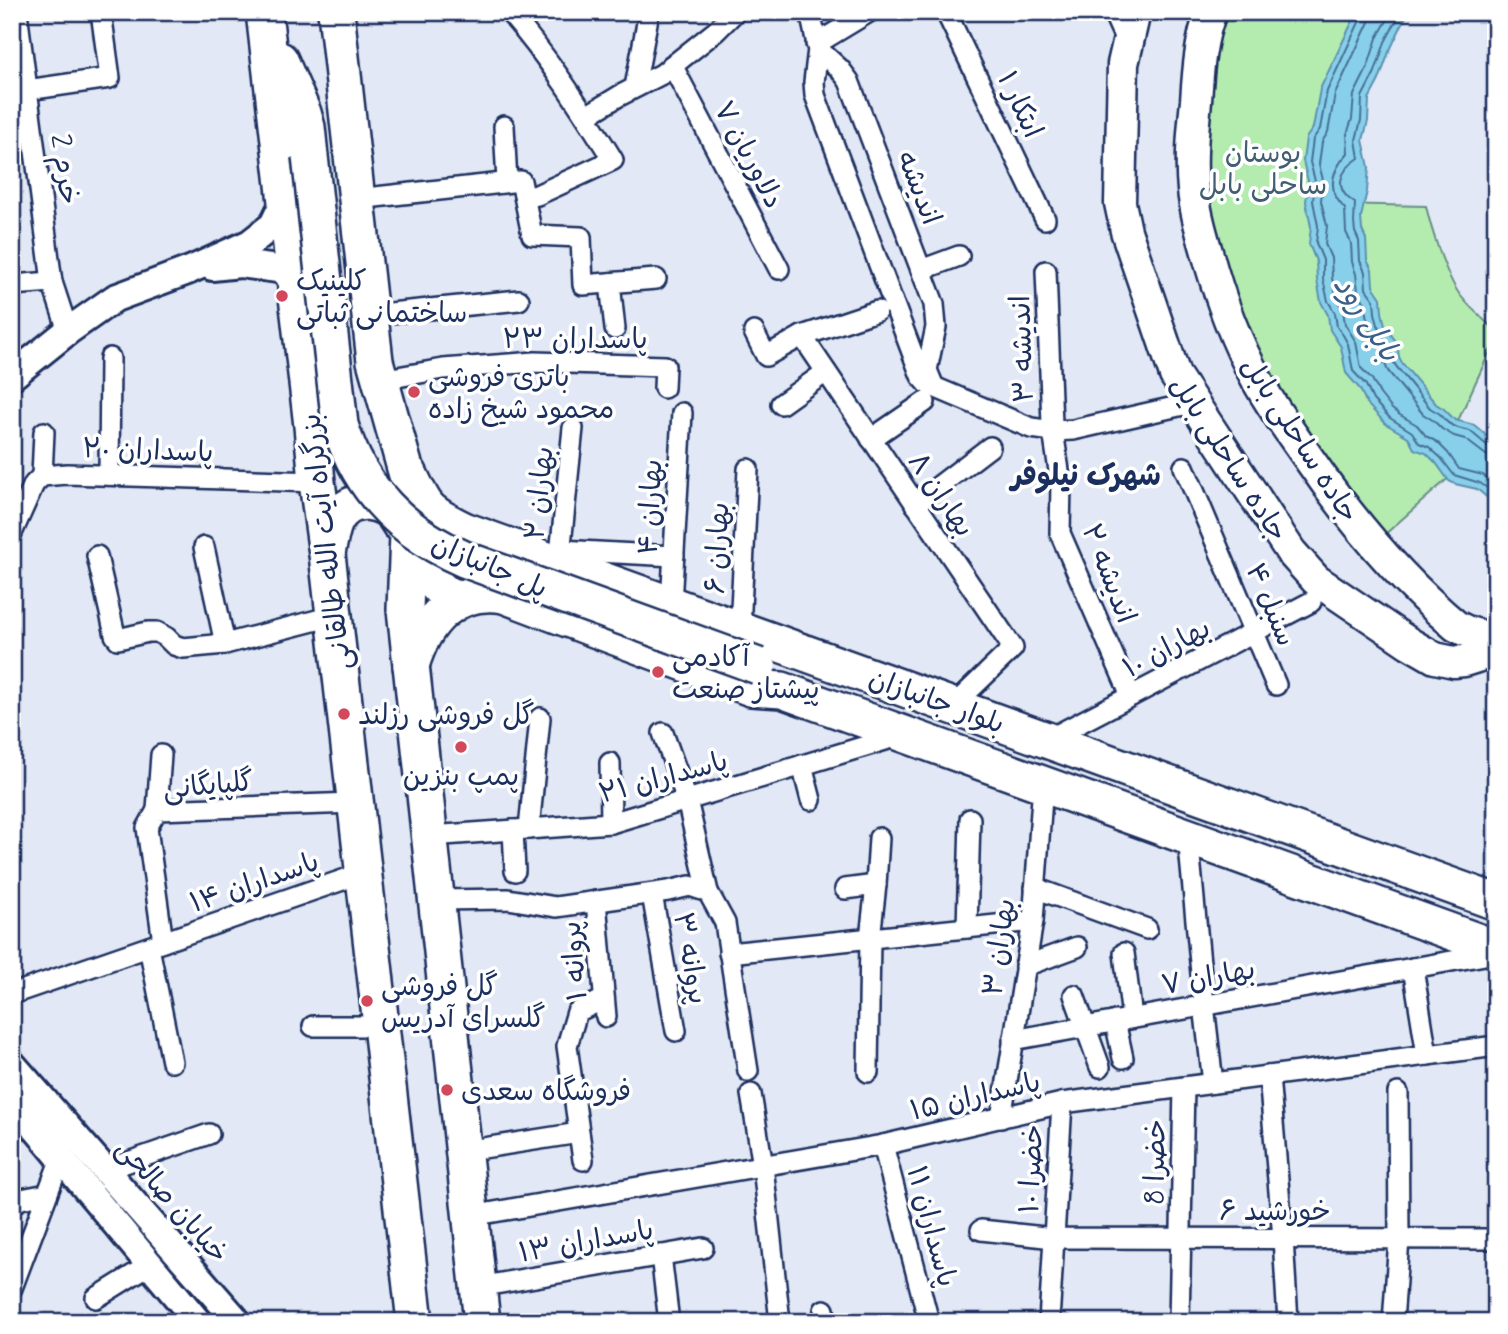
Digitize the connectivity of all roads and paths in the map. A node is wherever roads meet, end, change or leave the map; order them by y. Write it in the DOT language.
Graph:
graph roads {
  1 [pos="17,12"];
  2 [pos="101,12"];
  3 [pos="336,12"];
  4 [pos="509,12"];
  5 [pos="649,12"];
  6 [pos="735,12"];
  7 [pos="810,12"];
  8 [pos="869,12"];
  9 [pos="946,12"];
  10 [pos="1113,12"];
  11 [pos="1210,12"];
  12 [pos="265,20"];
  13 [pos="1129,22"];
  14 [pos="817,46"];
  15 [pos="672,65"];
  16 [pos="635,88"];
  17 [pos="27,90"];
  18 [pos="586,116"];
  19 [pos="504,126"];
  20 [pos="507,182"];
  21 [pos="286,198"];
  22 [pos="357,198"];
  23 [pos="525,198"];
  24 [pos="1045,219"];
  25 [pos="959,256"];
  26 [pos="779,269"];
  27 [pos="190,270"];
  28 [pos="921,270"];
  29 [pos="1046,271"];
  30 [pos="295,277"];
  31 [pos="656,279"];
  32 [pos="52,282"];
  33 [pos="610,283"];
  34 [pos="12,285"];
  35 [pos="519,300"];
  36 [pos="877,311"];
  37 [pos="370,315"];
  38 [pos="615,329"];
  39 [pos="68,331"];
  40 [pos="754,332"];
  41 [pos="802,336"];
  42 [pos="110,358"];
  43 [pos="923,362"];
  44 [pos="378,371"];
  45 [pos="826,372"];
  46 [pos="12,376"];
  47 [pos="664,388"];
  48 [pos="929,394"];
  49 [pos="1192,403"];
  50 [pos="781,404"];
  51 [pos="682,412"];
  52 [pos="312,426"];
  53 [pos="1053,427"];
  54 [pos="573,428"];
  55 [pos="44,432"];
  56 [pos="871,439"];
  57 [pos="990,447"];
  58 [pos="405,466"];
  59 [pos="1184,467"];
  60 [pos="748,469"];
  61 [pos="108,475"];
  62 [pos="42,476"];
  63 [pos="317,482"];
  64 [pos="915,504"];
  65 [pos="464,530"];
  66 [pos="12,533"];
  67 [pos="204,547"];
  68 [pos="327,554"];
  69 [pos="97,556"];
  70 [pos="674,556"];
  71 [pos="560,557"];
  72 [pos="461,599"];
  73 [pos="405,600"];
  74 [pos="1311,602"];
  75 [pos="671,604"];
  76 [pos="334,620"];
  77 [pos="740,629"];
  78 [pos="1254,632"];
  79 [pos="1496,640"];
  80 [pos="225,644"];
  81 [pos="1496,651"];
  82 [pos="411,666"];
  83 [pos="770,678"];
  84 [pos="1276,685"];
  85 [pos="1131,696"];
  86 [pos="953,706"];
  87 [pos="540,718"];
  88 [pos="663,733"];
  89 [pos="905,734"];
  90 [pos="1047,740"];
  91 [pos="161,755"];
  92 [pos="610,763"];
  93 [pos="802,765"];
  94 [pos="1043,784"];
  95 [pos="687,800"];
  96 [pos="811,800"];
  97 [pos="355,803"];
  98 [pos="157,810"];
  99 [pos="971,819"];
  100 [pos="611,823"];
  101 [pos="521,829"];
  102 [pos="430,836"];
  103 [pos="1188,836"];
  104 [pos="879,838"];
  105 [pos="515,871"];
  106 [pos="363,873"];
  107 [pos="876,886"];
  108 [pos="1035,888"];
  109 [pos="845,889"];
  110 [pos="708,892"];
  111 [pos="652,894"];
  112 [pos="437,900"];
  113 [pos="596,901"];
  114 [pos="1496,902"];
  115 [pos="1033,921"];
  116 [pos="967,928"];
  117 [pos="1147,929"];
  118 [pos="870,938"];
  119 [pos="156,945"];
  120 [pos="1077,947"];
  121 [pos="1496,948"];
  122 [pos="729,953"];
  123 [pos="1124,953"];
  124 [pos="1496,953"];
  125 [pos="1025,966"];
  126 [pos="1413,968"];
  127 [pos="12,994"];
  128 [pos="1074,995"];
  129 [pos="1204,1005"];
  130 [pos="1124,1020"];
  131 [pos="313,1026"];
  132 [pos="381,1026"];
  133 [pos="1085,1027"];
  134 [pos="676,1031"];
  135 [pos="1013,1040"];
  136 [pos="1496,1046"];
  137 [pos="1427,1055"];
  138 [pos="1123,1058"];
  139 [pos="172,1062"];
  140 [pos="12,1064"];
  141 [pos="1100,1067"];
  142 [pos="748,1071"];
  143 [pos="868,1072"];
  144 [pos="1269,1076"];
  145 [pos="1213,1083"];
  146 [pos="1184,1087"];
  147 [pos="1398,1093"];
  148 [pos="751,1094"];
  149 [pos="12,1100"];
  150 [pos="1062,1103"];
  151 [pos="1000,1118"];
  152 [pos="51,1127"];
  153 [pos="579,1133"];
  154 [pos="209,1134"];
  155 [pos="883,1145"];
  156 [pos="464,1151"];
  157 [pos="61,1158"];
  158 [pos="583,1160"];
  159 [pos="763,1166"];
  160 [pos="105,1170"];
  161 [pos="47,1194"];
  162 [pos="12,1204"];
  163 [pos="471,1216"];
  164 [pos="981,1230"];
  165 [pos="1054,1238"];
  166 [pos="1181,1238"];
  167 [pos="1283,1238"];
  168 [pos="1399,1239"];
  169 [pos="1496,1239"];
  170 [pos="703,1248"];
  171 [pos="661,1255"];
  172 [pos="149,1265"];
  173 [pos="478,1287"];
  174 [pos="12,1289"];
  175 [pos="96,1298"];
  176 [pos="198,1322"];
  177 [pos="238,1322"];
  178 [pos="415,1322"];
  179 [pos="482,1322"];
  180 [pos="669,1322"];
  181 [pos="780,1322"];
  182 [pos="929,1322"];
  183 [pos="1049,1322"];
  184 [pos="1179,1322"];
  185 [pos="1288,1322"];
  186 [pos="1393,1322"];
  1 -- 17 [label="street, خرم 2"];
  2 -- 17 [label="street"];
  3 -- 22 [label="highway"];
  4 -- 18 [label="street"];
  5 -- 16 [label="street"];
  6 -- 15 [label="street"];
  7 -- 14 [label="street"];
  8 -- 14 [label="street"];
  9 -- 24 [label="street, ابتکار ۱"];
  10 -- 13 [label="street"];
  11 -- 79 [label="main road, جاده ساحلی بابل"];
  12 -- 21 [label="highway, بزرگراه آیت الله طالقانی"];
  12 -- 83 [label="highway, پل جانبازان, bridge"];
  13 -- 49 [label="main road, جاده ساحلی بایل"];
  14 -- 28 [label="street, اندیشه"];
  14 -- 43 [label="street"];
  15 -- 16 [label="street"];
  15 -- 26 [label="street, دلاوریان ۷"];
  16 -- 18 [label="street"];
  17 -- 32 [label="street, خرم 2"];
  18 -- 23 [label="street"];
  19 -- 20 [label="street"];
  20 -- 22 [label="street"];
  20 -- 23 [label="street"];
  21 -- 27 [label="main road"];
  21 -- 30 [label="highway, بزرگراه آیت الله طالقانی"];
  22 -- 37 [label="highway"];
  23 -- 33 [label="street"];
  25 -- 28 [label="street"];
  27 -- 30 [label="main road"];
  27 -- 39 [label="main road"];
  28 -- 43 [label="street, اندیشه"];
  29 -- 53 [label="street, اندیشه ۳"];
  30 -- 52 [label="highway, بزرگراه آیت الله طالقانی"];
  31 -- 33 [label="street"];
  32 -- 34 [label="street"];
  32 -- 39 [label="street, خرم 2"];
  33 -- 38 [label="street"];
  35 -- 37 [label="street"];
  36 -- 41 [label="street"];
  37 -- 44 [label="highway"];
  39 -- 46 [label="main road"];
  40 -- 41 [label="street"];
  41 -- 45 [label="street, بهاران ۸"];
  42 -- 61 [label="street"];
  43 -- 48 [label="street"];
  44 -- 47 [label="street, پاسداران ۲۳"];
  44 -- 52 [label="highway"];
  44 -- 58 [label="highway"];
  45 -- 50 [label="street"];
  45 -- 56 [label="street, بهاران ۸"];
  48 -- 53 [label="street"];
  48 -- 56 [label="street"];
  49 -- 53 [label="street"];
  49 -- 81 [label="main road, جاده ساحلی بایل"];
  51 -- 70 [label="street, بهاران ۴"];
  52 -- 63 [label="highway, بزرگراه آیت الله طالقانی"];
  53 -- 85 [label="street, اندیشه ۲"];
  54 -- 71 [label="street, بهاران ۲"];
  55 -- 62 [label="street"];
  56 -- 64 [label="street, بهاران ۸"];
  57 -- 64 [label="street"];
  58 -- 65 [label="highway, بلوار جانبازان"];
  58 -- 73 [label="highway"];
  59 -- 78 [label="street, سنبل ۴"];
  60 -- 77 [label="street, بهاران ۶"];
  61 -- 62 [label="street, پاسداران ۲۰"];
  61 -- 63 [label="street, پاسداران ۲۰"];
  62 -- 66 [label="street, پاسداران ۲۰"];
  63 -- 68 [label="highway, بزرگراه آیت الله طالقانی"];
  64 -- 86 [label="street, بهاران ۸"];
  65 -- 71 [label="highway, بلوار جانبازان"];
  65 -- 72 [label="highway"];
  67 -- 80 [label="street"];
  68 -- 73 [label="highway"];
  68 -- 76 [label="highway, بزرگراه آیت الله طالقانی"];
  69 -- 80 [label="street"];
  70 -- 71 [label="street"];
  70 -- 75 [label="street, بهاران ۴"];
  71 -- 75 [label="highway, بلوار جانبازان"];
  72 -- 82 [label="highway"];
  72 -- 83 [label="highway, بلوار جانبازان"];
  73 -- 82 [label="highway"];
  74 -- 78 [label="street, بهاران ۱۰"];
  75 -- 77 [label="highway, بلوار جانبازان"];
  76 -- 80 [label="street"];
  76 -- 97 [label="highway, بزرگراه آیت الله طالقانی"];
  77 -- 86 [label="highway, بلوار جانبازان"];
  78 -- 84 [label="street, سنبل ۴"];
  78 -- 85 [label="street, بهاران ۱۰"];
  82 -- 102 [label="highway"];
  83 -- 89 [label="highway, بلوار جانبازان"];
  85 -- 90 [label="street, بهاران ۱۰"];
  86 -- 90 [label="highway, بلوار جانبازان"];
  87 -- 101 [label="street"];
  88 -- 95 [label="street"];
  89 -- 93 [label="street, پاسداران ۲۱"];
  89 -- 94 [label="highway, بلوار جانبازان"];
  90 -- 114 [label="highway, بلوار جانبازان"];
  91 -- 98 [label="street"];
  92 -- 100 [label="street"];
  93 -- 95 [label="street, پاسداران ۲۱"];
  93 -- 96 [label="street"];
  94 -- 103 [label="highway, بلوار جانبازان"];
  94 -- 108 [label="street, بهاران ۳"];
  95 -- 100 [label="street, پاسداران ۲۱"];
  95 -- 110 [label="street"];
  97 -- 98 [label="street, گلپایگانی"];
  97 -- 106 [label="highway, بزرگراه آیت الله طالقانی"];
  98 -- 119 [label="street, گلپایگانی"];
  99 -- 116 [label="street"];
  100 -- 101 [label="street, پاسداران ۲۱"];
  101 -- 102 [label="street, پاسداران ۲۱"];
  101 -- 105 [label="street"];
  102 -- 112 [label="highway"];
  103 -- 121 [label="highway, بلوار جانبازان"];
  103 -- 129 [label="street"];
  104 -- 107 [label="street"];
  106 -- 119 [label="street, پاسداران ۱۴"];
  106 -- 132 [label="highway, بزرگراه آیت الله طالقانی"];
  107 -- 109 [label="street"];
  107 -- 118 [label="street"];
  108 -- 115 [label="street, بهاران ۳"];
  108 -- 117 [label="street"];
  110 -- 111 [label="street"];
  110 -- 122 [label="street"];
  111 -- 113 [label="street"];
  111 -- 134 [label="street, پروانه ۳"];
  112 -- 113 [label="street"];
  112 -- 156 [label="highway"];
  113 -- 153 [label="street, پروانه ۱"];
  115 -- 116 [label="street"];
  115 -- 125 [label="street, بهاران ۳"];
  116 -- 118 [label="street"];
  118 -- 122 [label="street"];
  118 -- 143 [label="street"];
  119 -- 127 [label="street, پاسداران ۱۴"];
  119 -- 139 [label="street, گلپایگانی"];
  120 -- 125 [label="street"];
  122 -- 142 [label="street"];
  123 -- 130 [label="street"];
  124 -- 126 [label="street, بهاران ۷"];
  125 -- 135 [label="street, بهاران ۳"];
  126 -- 129 [label="street, بهاران ۷"];
  126 -- 137 [label="street"];
  128 -- 133 [label="street"];
  129 -- 130 [label="street, بهاران ۷"];
  129 -- 145 [label="street"];
  130 -- 133 [label="street, بهاران ۷"];
  130 -- 138 [label="street"];
  131 -- 132 [label="street"];
  132 -- 178 [label="highway, بزرگراه آیت الله طالقانی"];
  133 -- 135 [label="street, بهاران ۷"];
  133 -- 141 [label="street"];
  135 -- 151 [label="street, بهاران ۳"];
  136 -- 137 [label="street, پاسداران ۱۵"];
  137 -- 144 [label="street, پاسداران ۱۵"];
  140 -- 152 [label="main road"];
  144 -- 145 [label="street, پاسداران ۱۵"];
  144 -- 167 [label="street"];
  145 -- 146 [label="street, پاسداران ۱۵"];
  146 -- 150 [label="street, پاسداران ۱۵"];
  146 -- 166 [label="street, خضرا 8"];
  147 -- 168 [label="street"];
  148 -- 159 [label="street"];
  149 -- 152 [label="main road"];
  150 -- 151 [label="street, پاسداران ۱۵"];
  150 -- 165 [label="street, خضرا ۱۰"];
  151 -- 155 [label="street, پاسداران ۱۵"];
  152 -- 157 [label="main road, خیابان صالحی"];
  152 -- 160 [label="main road, خیابان صالحی"];
  153 -- 156 [label="street"];
  153 -- 158 [label="street"];
  154 -- 160 [label="street"];
  155 -- 159 [label="street, پاسداران ۱۵"];
  155 -- 182 [label="street, پاسداران ١١"];
  156 -- 163 [label="highway"];
  157 -- 161 [label="street"];
  157 -- 172 [label="main road, خیابان صالحی"];
  159 -- 163 [label="street, پاسداران ۱۵"];
  159 -- 181 [label="street"];
  160 -- 177 [label="main road, خیابان صالحی"];
  161 -- 162 [label="street"];
  161 -- 174 [label="street"];
  163 -- 173 [label="highway"];
  164 -- 165 [label="street, خورشید ۶"];
  165 -- 166 [label="street, خورشید ۶"];
  165 -- 183 [label="street, خضرا ۱۰"];
  166 -- 167 [label="street, خورشید ۶"];
  166 -- 184 [label="street, خضرا 8"];
  167 -- 168 [label="street, خورشید ۶"];
  167 -- 185 [label="street"];
  168 -- 169 [label="street, خورشید ۶"];
  168 -- 186 [label="street"];
  170 -- 171 [label="street, پاسداران ۱۳"];
  171 -- 173 [label="street, پاسداران ۱۳"];
  171 -- 180 [label="street"];
  172 -- 175 [label="street"];
  172 -- 176 [label="main road, خیابان صالحی"];
  173 -- 179 [label="highway"];
}
